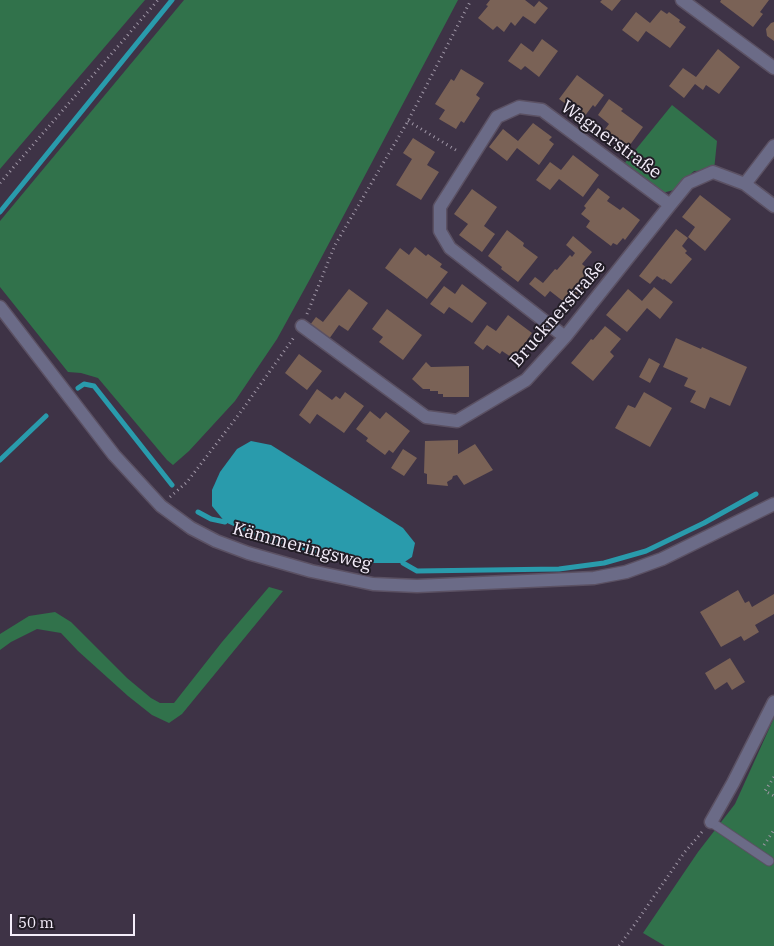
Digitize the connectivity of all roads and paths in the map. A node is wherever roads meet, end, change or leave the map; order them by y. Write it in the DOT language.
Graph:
graph roads {
  1 [pos="158,0"];
  2 [pos="471,0"];
  3 [pos="682,0"];
  4 [pos="774,68"];
  5 [pos="408,121"];
  6 [pos="774,146"];
  7 [pos="470,159"];
  8 [pos="0,183"];
  9 [pos="745,184"];
  10 [pos="670,205"];
  11 [pos="774,206"];
  12 [pos="0,307"];
  13 [pos="302,326"];
  14 [pos="565,337"];
  15 [pos="774,504"];
  16 [pos="161,506"];
  17 [pos="774,702"];
  18 [pos="774,777"];
  19 [pos="774,796"];
  20 [pos="711,822"];
  21 [pos="769,861"];
  22 [pos="618,946"];
  1 -- 8 [label="path"];
  2 -- 5 [label="path"];
  3 -- 4 [label="street"];
  5 -- 7 [label="path"];
  5 -- 13 [label="path"];
  6 -- 9 [label="street"];
  7 -- 10 [label="street, Wagnerstraße"];
  7 -- 14 [label="street, Wagnerstraße"];
  9 -- 10 [label="street, Brucknerstraße"];
  9 -- 11 [label="street, Brucknerstraße"];
  10 -- 14 [label="street, Brucknerstraße"];
  12 -- 16 [label="street, Kämmeringsweg"];
  13 -- 14 [label="street, Brucknerstraße"];
  13 -- 16 [label="path"];
  15 -- 16 [label="street, Kämmeringsweg"];
  17 -- 20 [label="street"];
  18 -- 19 [label="path"];
  20 -- 21 [label="lane"];
  20 -- 22 [label="path"];
}
